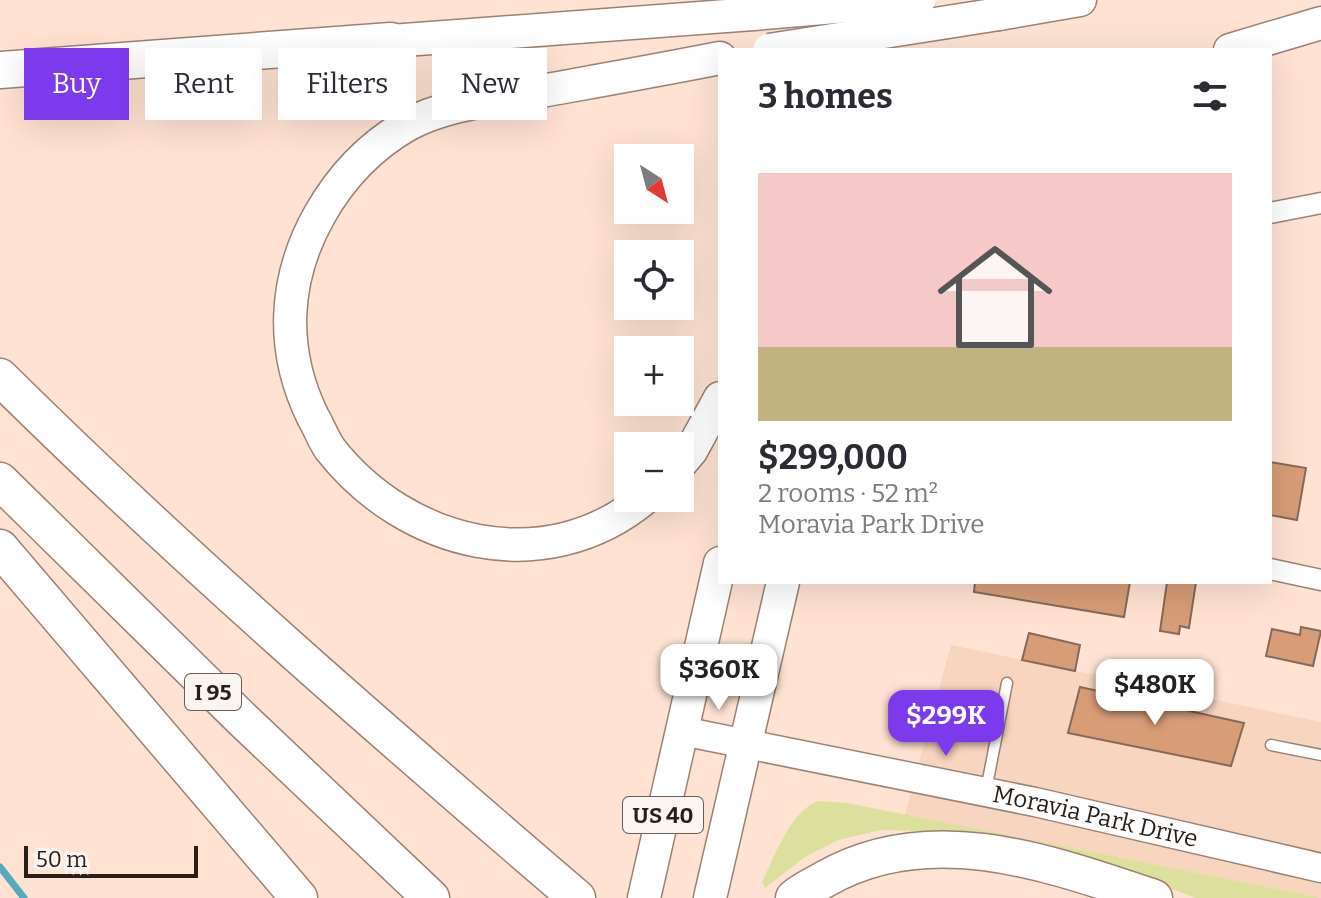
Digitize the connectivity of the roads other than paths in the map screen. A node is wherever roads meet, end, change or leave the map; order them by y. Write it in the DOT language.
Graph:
graph roads {
  1 [pos="917,0"];
  2 [pos="1080,0"];
  3 [pos="1321,23"];
  4 [pos="391,41"];
  5 [pos="782,48"];
  6 [pos="905,48"];
  7 [pos="1237,48"];
  8 [pos="718,58"];
  9 [pos="0,70"];
  10 [pos="1321,203"];
  11 [pos="1272,213"];
  12 [pos="0,377"];
  13 [pos="718,402"];
  14 [pos="694,446"];
  15 [pos="0,481"];
  16 [pos="626,512"];
  17 [pos="0,548"];
  18 [pos="1272,569"];
  19 [pos="718,572"];
  20 [pos="1321,580"];
  21 [pos="783,585"];
  22 [pos="1007,683"];
  23 [pos="682,731"];
  24 [pos="745,745"];
  25 [pos="1271,745"];
  26 [pos="1321,755"];
  27 [pos="985,792"];
  28 [pos="1321,868"];
  29 [pos="299,898"];
  30 [pos="431,898"];
  31 [pos="577,898"];
  32 [pos="644,898"];
  33 [pos="710,898"];
  34 [pos="794,898"];
  35 [pos="1154,898"];
  1 -- 4 [label="main road, bridge"];
  1 -- 6 [label="main road"];
  2 -- 5 [label="main road, bridge"];
  3 -- 7 [label="main road"];
  4 -- 9 [label="highway"];
  8 -- 16 [label="main road"];
  10 -- 11 [label="street"];
  12 -- 31 [label="highway"];
  13 -- 14 [label="main road"];
  15 -- 30 [label="highway, I 95"];
  17 -- 29 [label="highway"];
  18 -- 20 [label="street"];
  19 -- 23 [label="main road, US 40"];
  21 -- 24 [label="main road, US 40"];
  22 -- 27 [label="lane"];
  23 -- 24 [label="main road, Moravia Park Drive"];
  23 -- 32 [label="main road, US 40"];
  24 -- 27 [label="main road, Moravia Park Drive"];
  24 -- 33 [label="main road, US 40"];
  25 -- 26 [label="lane"];
  27 -- 28 [label="main road, Moravia Park Drive"];
  34 -- 35 [label="highway"];
}
